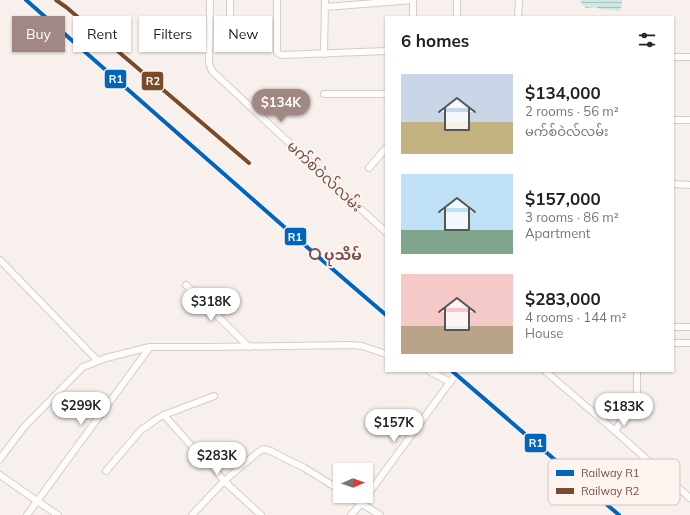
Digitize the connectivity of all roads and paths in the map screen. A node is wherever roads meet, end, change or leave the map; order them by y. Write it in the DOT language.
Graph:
graph roads {
  1 [pos="210,0"];
  2 [pos="230,0"];
  3 [pos="277,0"];
  4 [pos="325,0"];
  5 [pos="413,0"];
  6 [pos="457,0"];
  7 [pos="519,0"];
  8 [pos="324,7"];
  9 [pos="230,16"];
  10 [pos="413,16"];
  11 [pos="457,16"];
  12 [pos="518,16"];
  13 [pos="385,51"];
  14 [pos="324,54"];
  15 [pos="674,57"];
  16 [pos="690,57"];
  17 [pos="324,94"];
  18 [pos="385,94"];
  19 [pos="674,120"];
  20 [pos="690,120"];
  21 [pos="385,149"];
  22 [pos="368,168"];
  23 [pos="674,184"];
  24 [pos="690,184"];
  25 [pos="385,231"];
  26 [pos="0,260"];
  27 [pos="186,285"];
  28 [pos="674,327"];
  29 [pos="690,327"];
  30 [pos="674,343"];
  31 [pos="690,343"];
  32 [pos="150,347"];
  33 [pos="249,347"];
  34 [pos="385,354"];
  35 [pos="98,361"];
  36 [pos="432,372"];
  37 [pos="458,372"];
  38 [pos="546,372"];
  39 [pos="637,372"];
  40 [pos="450,382"];
  41 [pos="214,396"];
  42 [pos="164,415"];
  43 [pos="615,431"];
  44 [pos="0,459"];
  45 [pos="646,459"];
  46 [pos="106,471"];
  47 [pos="0,475"];
  48 [pos="224,481"];
  49 [pos="333,486"];
  50 [pos="680,489"];
  51 [pos="690,498"];
  52 [pos="37,502"];
  53 [pos="361,504"];
  54 [pos="27,515"];
  55 [pos="58,515"];
  56 [pos="192,515"];
  57 [pos="261,515"];
  58 [pos="351,515"];
  59 [pos="380,515"];
  1 -- 25 [label="street, မက်စ်ဝဲလ်လမ်း"];
  2 -- 9 [label="street"];
  3 -- 14 [label="street"];
  4 -- 8 [label="street"];
  5 -- 8 [label="street"];
  5 -- 10 [label="street"];
  6 -- 11 [label="street"];
  7 -- 12 [label="street"];
  8 -- 14 [label="street"];
  13 -- 14 [label="street"];
  15 -- 16 [label="street"];
  17 -- 18 [label="street"];
  19 -- 20 [label="street"];
  21 -- 22 [label="street"];
  23 -- 24 [label="street"];
  26 -- 35 [label="street"];
  27 -- 33 [label="street"];
  28 -- 29 [label="street"];
  30 -- 31 [label="street"];
  32 -- 33 [label="street"];
  32 -- 35 [label="street"];
  32 -- 52 [label="street"];
  33 -- 34 [label="street"];
  35 -- 44 [label="street"];
  36 -- 40 [label="street"];
  37 -- 40 [label="street"];
  38 -- 43 [label="street"];
  39 -- 43 [label="street"];
  40 -- 53 [label="street"];
  41 -- 42 [label="street"];
  42 -- 46 [label="street"];
  42 -- 48 [label="street"];
  43 -- 45 [label="street"];
  47 -- 52 [label="street"];
  48 -- 49 [label="street"];
  48 -- 56 [label="street"];
  48 -- 57 [label="street"];
  50 -- 51 [label="street"];
  52 -- 54 [label="street"];
  52 -- 55 [label="street"];
  53 -- 58 [label="street"];
  53 -- 59 [label="street"];
}
